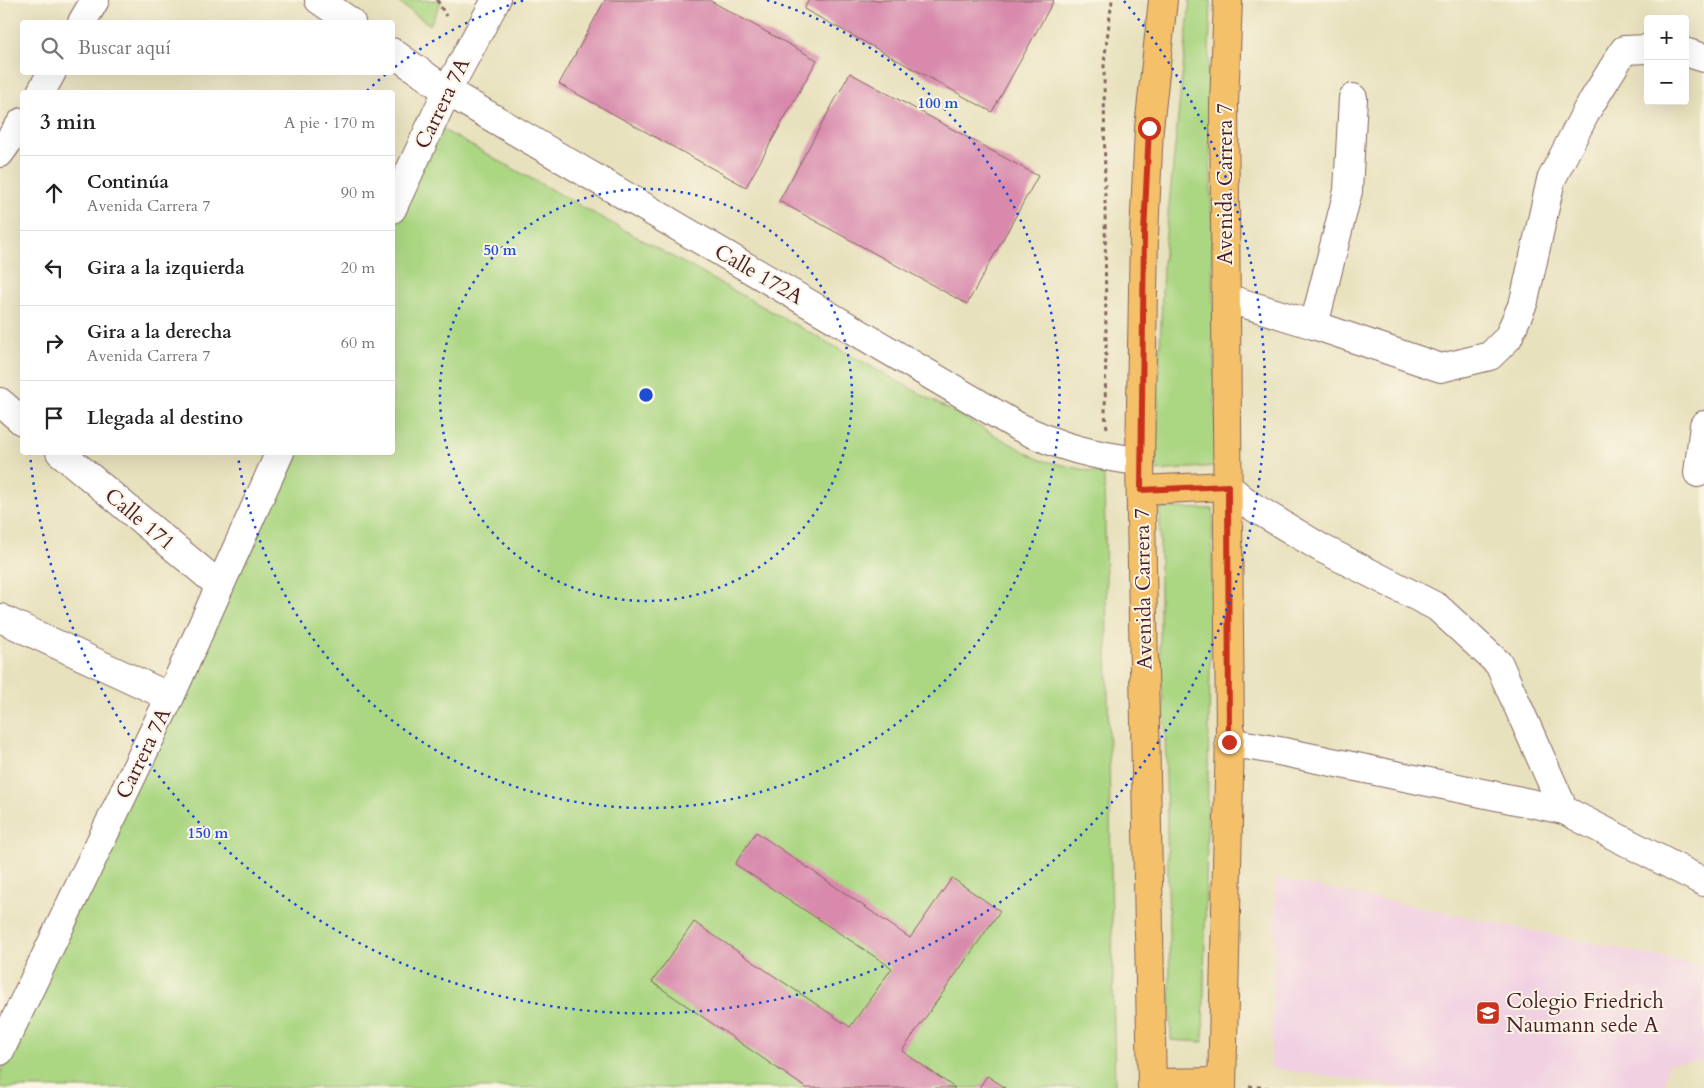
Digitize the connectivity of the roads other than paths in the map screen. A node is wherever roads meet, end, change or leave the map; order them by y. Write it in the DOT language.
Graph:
graph roads {
  1 [pos="95,0"];
  2 [pos="319,0"];
  3 [pos="496,0"];
  4 [pos="1163,0"];
  5 [pos="1228,0"];
  6 [pos="83,20"];
  7 [pos="348,20"];
  8 [pos="1644,49"];
  9 [pos="1689,53"];
  10 [pos="395,54"];
  11 [pos="1704,58"];
  12 [pos="50,75"];
  13 [pos="42,90"];
  14 [pos="446,91"];
  15 [pos="1352,98"];
  16 [pos="20,125"];
  17 [pos="0,153"];
  18 [pos="395,202"];
  19 [pos="1226,298"];
  20 [pos="1314,325"];
  21 [pos="0,402"];
  22 [pos="20,419"];
  23 [pos="1704,425"];
  24 [pos="64,455"];
  25 [pos="279,455"];
  26 [pos="1140,461"];
  27 [pos="1698,473"];
  28 [pos="1228,486"];
  29 [pos="1141,490"];
  30 [pos="220,585"];
  31 [pos="0,618"];
  32 [pos="170,697"];
  33 [pos="1229,742"];
  34 [pos="1564,810"];
  35 [pos="1704,882"];
  36 [pos="0,1051"];
  37 [pos="1230,1085"];
  38 [pos="1152,1086"];
  1 -- 6 [label="street"];
  2 -- 7 [label="street"];
  3 -- 14 [label="street, Carrera 7A"];
  4 -- 26 [label="main road, Avenida Carrera 7"];
  5 -- 19 [label="main road, Avenida Carrera 7"];
  8 -- 20 [label="street"];
  9 -- 11 [label="street"];
  10 -- 14 [label="street, Calle 172A"];
  12 -- 13 [label="street"];
  14 -- 18 [label="street, Carrera 7A"];
  14 -- 26 [label="street, Calle 172A"];
  15 -- 20 [label="street"];
  16 -- 17 [label="street"];
  19 -- 20 [label="street"];
  19 -- 28 [label="main road, Avenida Carrera 7"];
  21 -- 22 [label="street"];
  23 -- 27 [label="street"];
  24 -- 30 [label="street, Calle 171"];
  25 -- 30 [label="street, Carrera 7A"];
  26 -- 29 [label="main road, Avenida Carrera 7"];
  28 -- 29 [label="main road"];
  28 -- 33 [label="main road, Avenida Carrera 7"];
  28 -- 34 [label="street"];
  29 -- 38 [label="main road, Avenida Carrera 7"];
  30 -- 32 [label="street, Carrera 7A"];
  31 -- 32 [label="street"];
  32 -- 36 [label="street, Carrera 7A"];
  33 -- 34 [label="street"];
  33 -- 37 [label="main road, Avenida Carrera 7"];
  34 -- 35 [label="street"];
  37 -- 38 [label="main road"];
}
